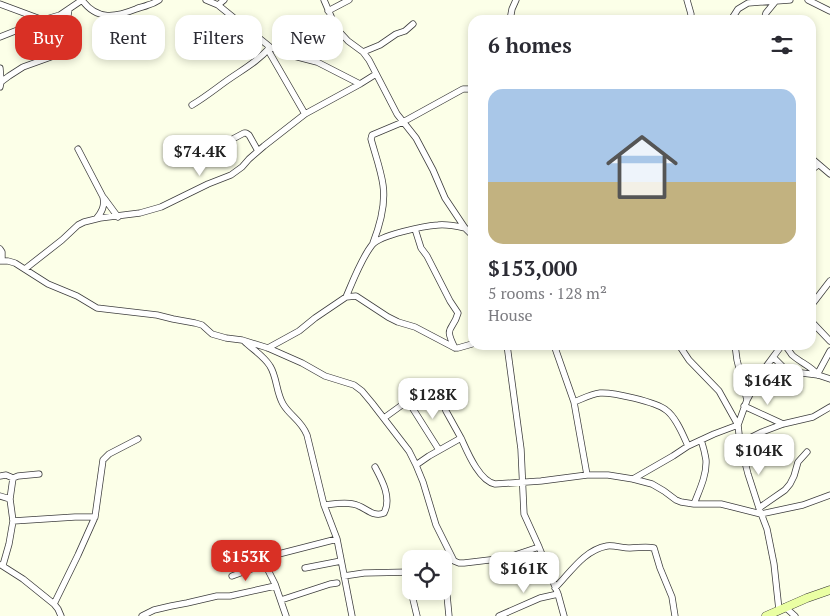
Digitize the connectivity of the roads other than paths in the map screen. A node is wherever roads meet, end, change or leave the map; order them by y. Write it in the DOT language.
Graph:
graph roads {
  1 [pos="159,0"];
  2 [pos="206,0"];
  3 [pos="224,0"];
  4 [pos="324,0"];
  5 [pos="349,0"];
  6 [pos="516,0"];
  7 [pos="687,0"];
  8 [pos="790,0"];
  9 [pos="808,0"];
  10 [pos="775,1"];
  11 [pos="0,4"];
  12 [pos="218,5"];
  13 [pos="69,9"];
  14 [pos="328,10"];
  15 [pos="830,11"];
  16 [pos="30,15"];
  17 [pos="60,15"];
  18 [pos="511,15"];
  19 [pos="690,15"];
  20 [pos="734,15"];
  21 [pos="765,15"];
  22 [pos="413,24"];
  23 [pos="15,31"];
  24 [pos="0,37"];
  25 [pos="269,49"];
  26 [pos="362,52"];
  27 [pos="0,68"];
  28 [pos="376,74"];
  29 [pos="1,84"];
  30 [pos="360,84"];
  31 [pos="468,89"];
  32 [pos="192,105"];
  33 [pos="305,114"];
  34 [pos="403,122"];
  35 [pos="228,142"];
  36 [pos="78,149"];
  37 [pos="258,151"];
  38 [pos="818,165"];
  39 [pos="830,174"];
  40 [pos="104,197"];
  41 [pos="118,217"];
  42 [pos="96,219"];
  43 [pos="465,228"];
  44 [pos="415,229"];
  45 [pos="468,231"];
  46 [pos="373,244"];
  47 [pos="0,249"];
  48 [pos="1,261"];
  49 [pos="25,269"];
  50 [pos="830,280"];
  51 [pos="346,297"];
  52 [pos="816,298"];
  53 [pos="816,326"];
  54 [pos="242,340"];
  55 [pos="830,341"];
  56 [pos="468,345"];
  57 [pos="268,348"];
  58 [pos="455,348"];
  59 [pos="508,350"];
  60 [pos="556,350"];
  61 [pos="682,350"];
  62 [pos="736,350"];
  63 [pos="779,350"];
  64 [pos="788,350"];
  65 [pos="830,352"];
  66 [pos="773,357"];
  67 [pos="818,375"];
  68 [pos="830,380"];
  69 [pos="408,401"];
  70 [pos="574,402"];
  71 [pos="746,403"];
  72 [pos="830,408"];
  73 [pos="384,418"];
  74 [pos="783,424"];
  75 [pos="738,425"];
  76 [pos="461,438"];
  77 [pos="138,439"];
  78 [pos="701,440"];
  79 [pos="740,443"];
  80 [pos="688,446"];
  81 [pos="439,450"];
  82 [pos="807,452"];
  83 [pos="416,465"];
  84 [pos="375,467"];
  85 [pos="39,474"];
  86 [pos="586,475"];
  87 [pos="0,476"];
  88 [pos="13,478"];
  89 [pos="633,479"];
  90 [pos="523,482"];
  91 [pos="830,495"];
  92 [pos="0,496"];
  93 [pos="10,499"];
  94 [pos="694,504"];
  95 [pos="324,505"];
  96 [pos="760,511"];
  97 [pos="95,517"];
  98 [pos="13,521"];
  99 [pos="337,539"];
  100 [pos="539,547"];
  101 [pos="341,561"];
  102 [pos="454,561"];
  103 [pos="265,564"];
  104 [pos="1,565"];
  105 [pos="305,568"];
  106 [pos="402,572"];
  107 [pos="232,576"];
  108 [pos="344,576"];
  109 [pos="336,583"];
  110 [pos="275,586"];
  111 [pos="830,590"];
  112 [pos="557,591"];
  113 [pos="280,600"];
  114 [pos="413,600"];
  115 [pos="447,600"];
  116 [pos="54,604"];
  117 [pos="782,608"];
  118 [pos="61,616"];
  119 [pos="142,616"];
  120 [pos="286,616"];
  121 [pos="352,616"];
  122 [pos="417,616"];
  123 [pos="449,616"];
  124 [pos="499,616"];
  125 [pos="564,616"];
  126 [pos="675,616"];
  127 [pos="766,616"];
  128 [pos="795,616"];
  1 -- 13 [label="street"];
  2 -- 12 [label="street"];
  3 -- 12 [label="street"];
  4 -- 14 [label="street"];
  5 -- 14 [label="street"];
  6 -- 18 [label="street"];
  7 -- 19 [label="street"];
  8 -- 10 [label="street"];
  9 -- 15 [label="street"];
  10 -- 20 [label="street"];
  10 -- 21 [label="street"];
  11 -- 16 [label="street"];
  12 -- 25 [label="street"];
  13 -- 17 [label="street"];
  13 -- 29 [label="street"];
  14 -- 26 [label="street"];
  22 -- 26 [label="street"];
  23 -- 24 [label="street"];
  25 -- 30 [label="street"];
  25 -- 32 [label="street"];
  25 -- 33 [label="street"];
  26 -- 28 [label="street"];
  27 -- 29 [label="street"];
  28 -- 30 [label="street"];
  28 -- 34 [label="street"];
  30 -- 33 [label="street"];
  31 -- 34 [label="street"];
  33 -- 37 [label="street"];
  34 -- 43 [label="street"];
  34 -- 46 [label="street"];
  35 -- 37 [label="street"];
  36 -- 40 [label="street"];
  37 -- 41 [label="street"];
  38 -- 39 [label="street"];
  40 -- 41 [label="street"];
  40 -- 42 [label="street"];
  41 -- 42 [label="street"];
  42 -- 49 [label="street"];
  43 -- 44 [label="street"];
  43 -- 45 [label="street"];
  44 -- 46 [label="street"];
  44 -- 58 [label="street"];
  46 -- 51 [label="street"];
  47 -- 48 [label="street"];
  48 -- 49 [label="street"];
  49 -- 54 [label="street"];
  50 -- 52 [label="street"];
  51 -- 57 [label="street"];
  51 -- 58 [label="street"];
  53 -- 55 [label="street"];
  54 -- 57 [label="street"];
  54 -- 95 [label="street"];
  56 -- 58 [label="street"];
  57 -- 73 [label="street"];
  59 -- 90 [label="street"];
  60 -- 70 [label="street"];
  61 -- 75 [label="street"];
  62 -- 71 [label="street"];
  63 -- 66 [label="street"];
  64 -- 67 [label="street"];
  65 -- 67 [label="street"];
  66 -- 67 [label="street"];
  66 -- 71 [label="street"];
  67 -- 68 [label="street"];
  69 -- 73 [label="street"];
  69 -- 76 [label="street"];
  69 -- 81 [label="street"];
  70 -- 80 [label="street"];
  70 -- 86 [label="street"];
  71 -- 74 [label="street"];
  71 -- 75 [label="street"];
  72 -- 74 [label="street"];
  73 -- 83 [label="street"];
  74 -- 79 [label="street"];
  75 -- 78 [label="street"];
  75 -- 79 [label="street"];
  76 -- 81 [label="street"];
  76 -- 90 [label="street"];
  77 -- 97 [label="street"];
  78 -- 80 [label="street"];
  78 -- 94 [label="street"];
  79 -- 96 [label="street"];
  80 -- 89 [label="street"];
  81 -- 83 [label="street"];
  82 -- 96 [label="street"];
  83 -- 102 [label="street"];
  84 -- 95 [label="street"];
  85 -- 88 [label="street"];
  86 -- 89 [label="street"];
  86 -- 90 [label="street"];
  87 -- 88 [label="street"];
  88 -- 93 [label="street"];
  89 -- 94 [label="street"];
  90 -- 100 [label="street"];
  91 -- 96 [label="street"];
  92 -- 93 [label="street"];
  93 -- 98 [label="street"];
  94 -- 96 [label="street"];
  95 -- 99 [label="street"];
  96 -- 117 [label="street"];
  97 -- 98 [label="street"];
  97 -- 116 [label="street"];
  98 -- 104 [label="street"];
  99 -- 101 [label="street"];
  99 -- 103 [label="street"];
  100 -- 102 [label="street"];
  100 -- 112 [label="street"];
  101 -- 105 [label="street"];
  101 -- 108 [label="street"];
  103 -- 107 [label="street"];
  103 -- 110 [label="street"];
  104 -- 116 [label="street"];
  106 -- 108 [label="street"];
  108 -- 121 [label="street"];
  109 -- 113 [label="street"];
  110 -- 113 [label="street"];
  110 -- 119 [label="street"];
  111 -- 117 [label="main road"];
  112 -- 124 [label="street"];
  112 -- 125 [label="street"];
  112 -- 126 [label="street"];
  113 -- 120 [label="street"];
  114 -- 122 [label="street"];
  115 -- 123 [label="street"];
  116 -- 118 [label="street"];
  117 -- 127 [label="main road"];
  117 -- 128 [label="street"];
}
